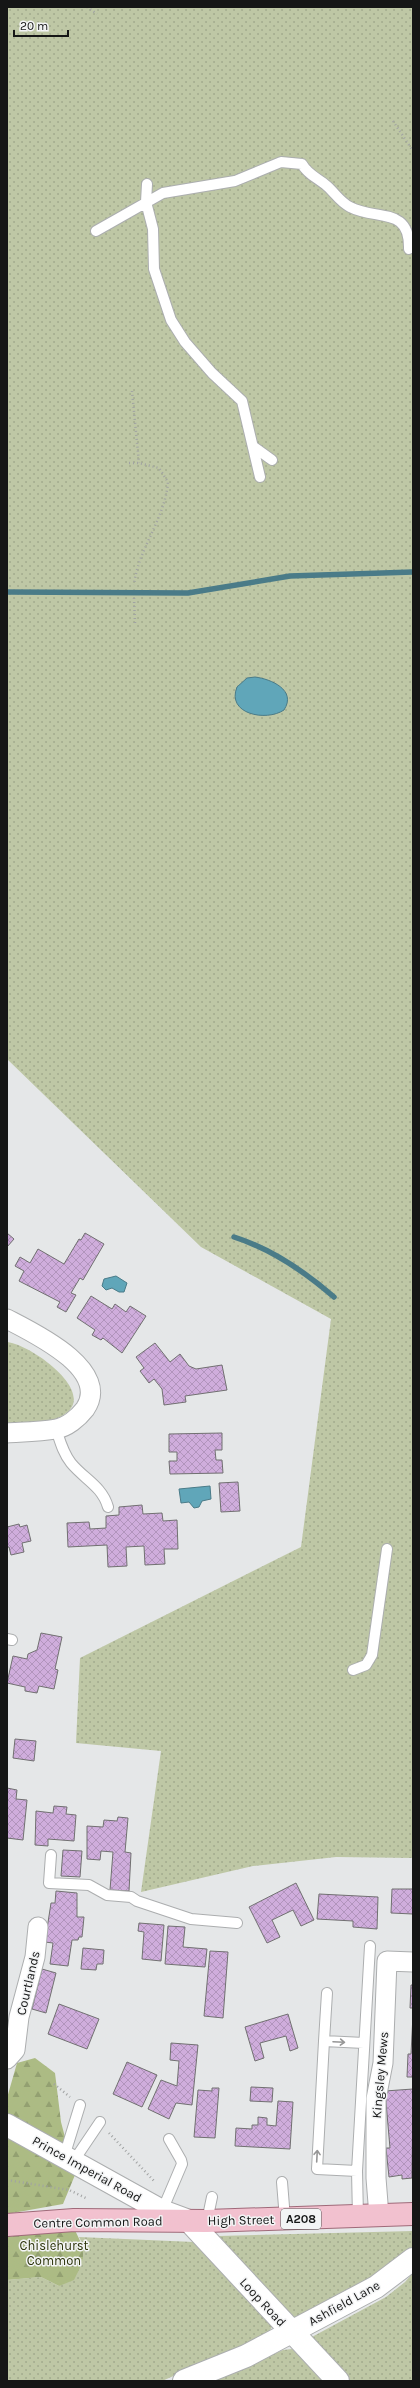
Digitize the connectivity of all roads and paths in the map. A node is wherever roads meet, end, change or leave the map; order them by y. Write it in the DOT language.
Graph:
graph roads {
  1 [pos="87,7"];
  2 [pos="97,14"];
  3 [pos="393,121"];
  4 [pos="413,151"];
  5 [pos="147,184"];
  6 [pos="146,202"];
  7 [pos="96,231"];
  8 [pos="409,249"];
  9 [pos="132,391"];
  10 [pos="254,448"];
  11 [pos="272,460"];
  12 [pos="128,463"];
  13 [pos="139,463"];
  14 [pos="260,477"];
  15 [pos="134,585"];
  16 [pos="134,598"];
  17 [pos="135,623"];
  18 [pos="7,1319"];
  19 [pos="56,1429"];
  20 [pos="7,1433"];
  21 [pos="108,1507"];
  22 [pos="387,1549"];
  23 [pos="352,1670"];
  24 [pos="51,1855"];
  25 [pos="237,1923"];
  26 [pos="38,1927"];
  27 [pos="370,1946"];
  28 [pos="413,1962"];
  29 [pos="326,1993"];
  30 [pos="324,2041"];
  31 [pos="364,2043"];
  32 [pos="7,2059"];
  33 [pos="80,2105"];
  34 [pos="100,2122"];
  35 [pos="7,2126"];
  36 [pos="169,2139"];
  37 [pos="69,2160"];
  38 [pos="357,2171"];
  39 [pos="7,2180"];
  40 [pos="282,2182"];
  41 [pos="212,2197"];
  42 [pos="90,2200"];
  43 [pos="162,2211"];
  44 [pos="413,2214"];
  45 [pos="368,2216"];
  46 [pos="285,2219"];
  47 [pos="198,2221"];
  48 [pos="7,2225"];
  49 [pos="413,2260"];
  50 [pos="291,2332"];
  51 [pos="184,2381"];
  52 [pos="338,2381"];
  1 -- 2 [label="path"];
  3 -- 4 [label="path"];
  5 -- 6 [label="lane"];
  6 -- 7 [label="lane"];
  6 -- 8 [label="lane"];
  6 -- 10 [label="lane"];
  9 -- 13 [label="path"];
  10 -- 11 [label="lane"];
  10 -- 14 [label="lane"];
  12 -- 13 [label="path"];
  13 -- 15 [label="path"];
  16 -- 17 [label="path"];
  18 -- 19 [label="street"];
  19 -- 20 [label="street"];
  19 -- 21 [label="lane"];
  22 -- 23 [label="lane"];
  24 -- 25 [label="lane"];
  26 -- 32 [label="street, Courtlands"];
  27 -- 31 [label="lane"];
  28 -- 45 [label="street, Kingsley Mews"];
  29 -- 30 [label="lane"];
  30 -- 31 [label="lane, one-way"];
  38 -- 30 [label="lane, one-way"];
  31 -- 38 [label="lane"];
  33 -- 37 [label="lane"];
  34 -- 37 [label="lane"];
  35 -- 37 [label="main road, Prince Imperial Road"];
  36 -- 43 [label="lane"];
  37 -- 43 [label="main road, Prince Imperial Road"];
  38 -- 45 [label="lane"];
  39 -- 42 [label="path"];
  40 -- 46 [label="lane"];
  41 -- 47 [label="lane"];
  43 -- 47 [label="main road, Prince Imperial Road"];
  44 -- 45 [label="main road, High Street / A208"];
  45 -- 46 [label="main road, High Street / A208"];
  46 -- 47 [label="main road, High Street / A208"];
  47 -- 48 [label="main road, Centre Common Road / A208"];
  47 -- 50 [label="main road, Loop Road"];
  49 -- 50 [label="main road, Ashfield Lane"];
  50 -- 51 [label="main road, Ashfield Lane"];
  50 -- 52 [label="main road, Loop Road"];
}
